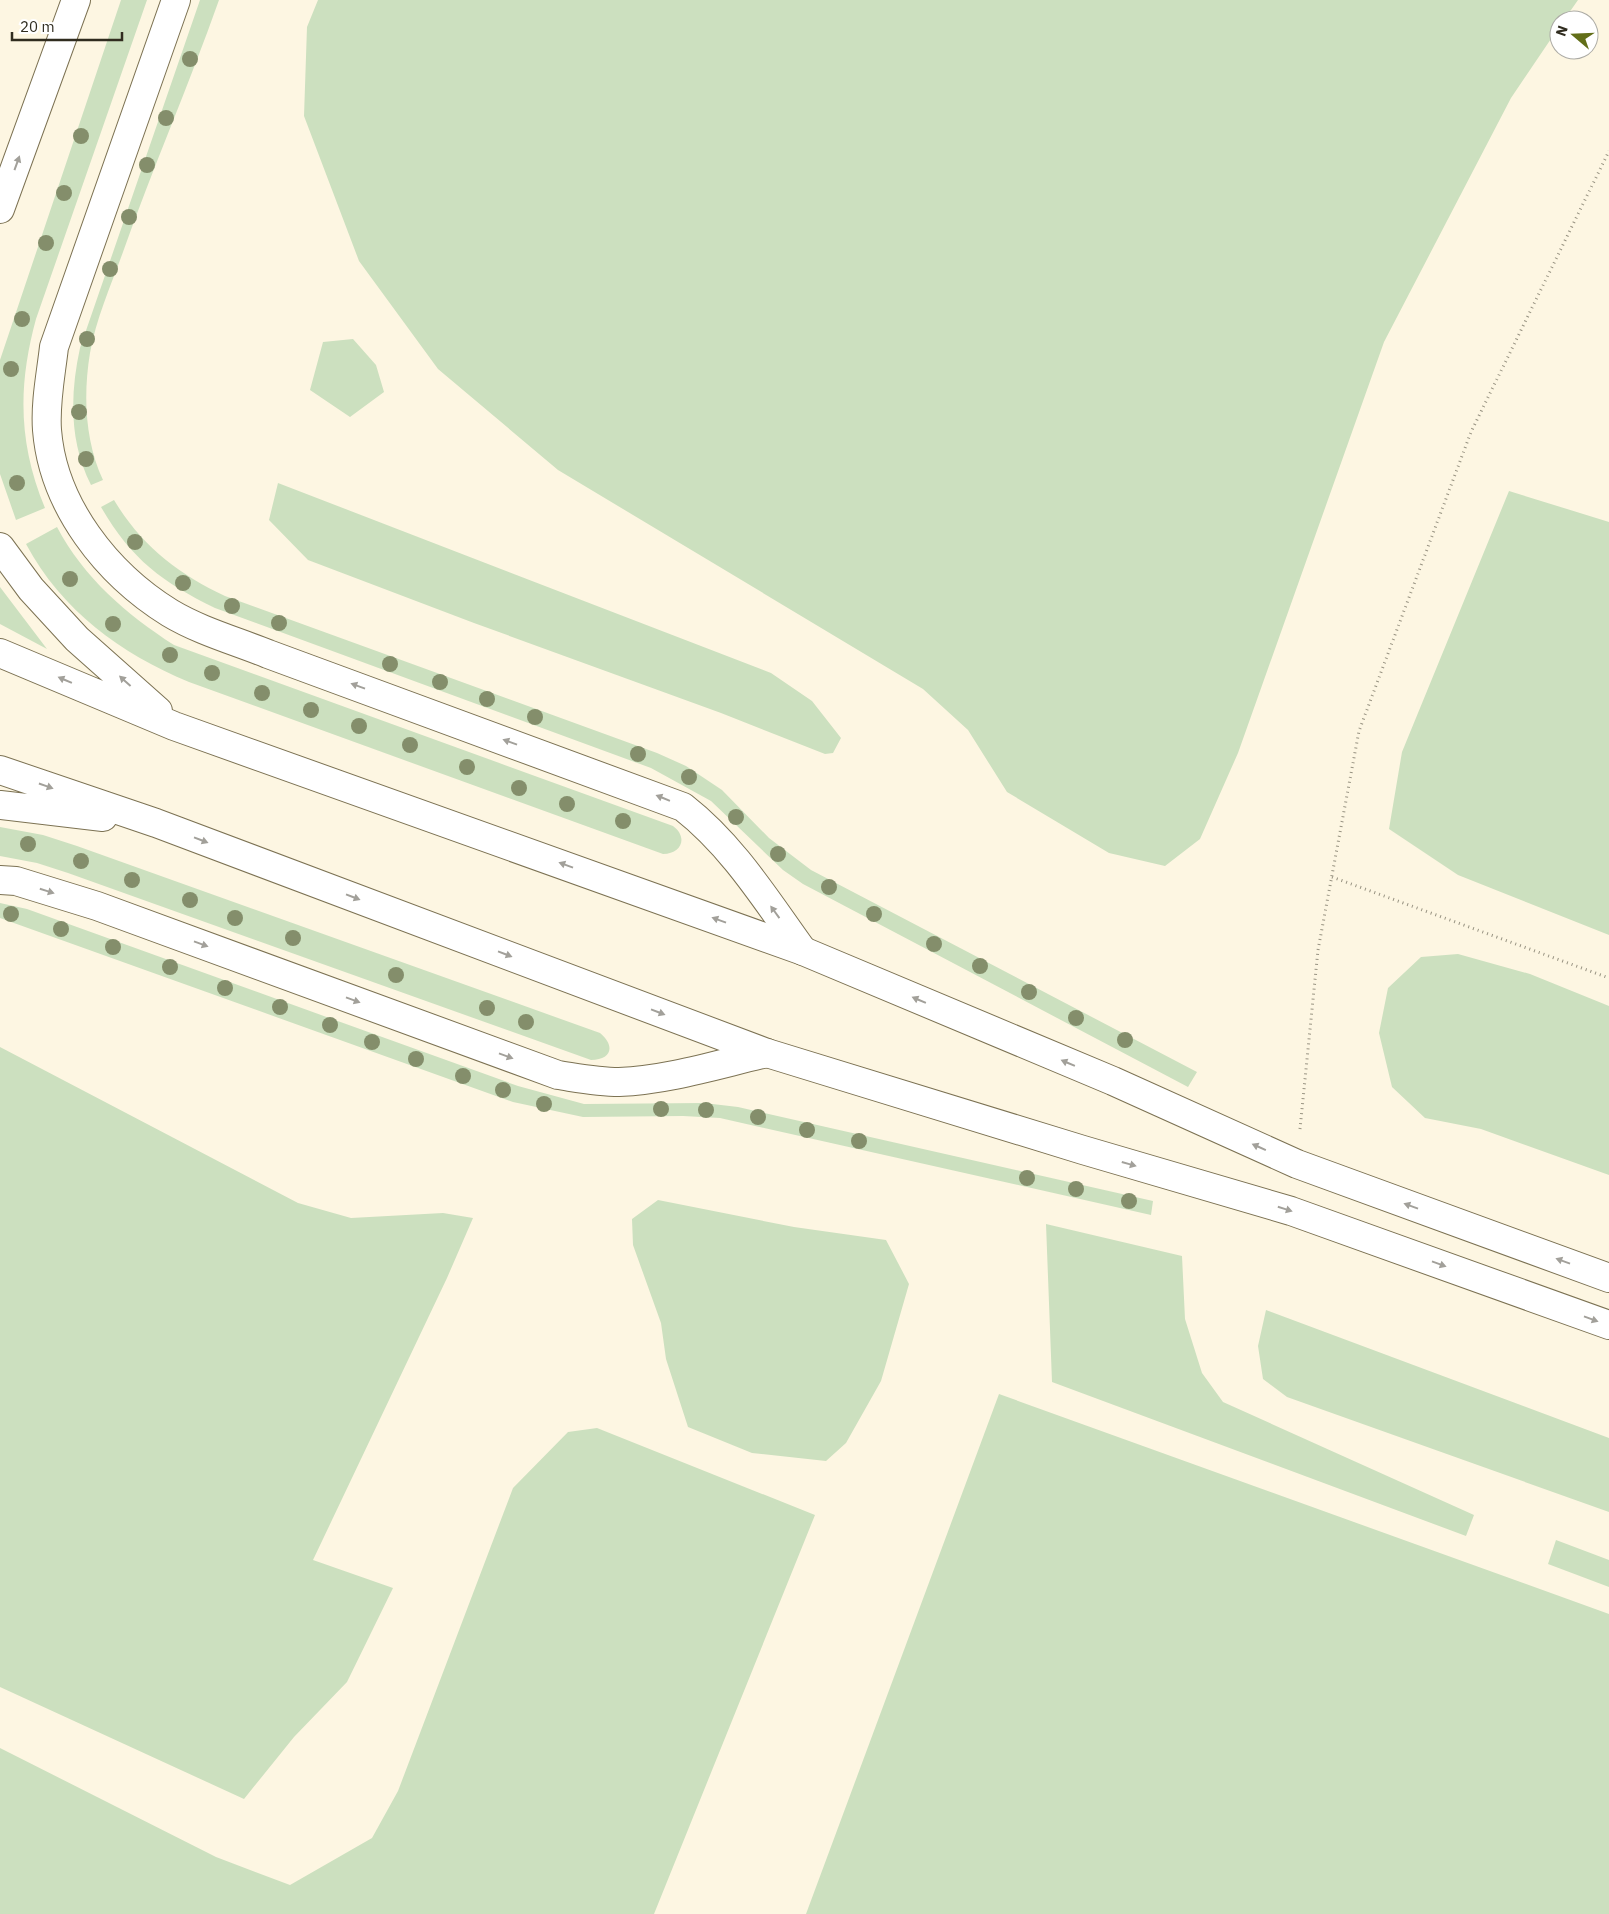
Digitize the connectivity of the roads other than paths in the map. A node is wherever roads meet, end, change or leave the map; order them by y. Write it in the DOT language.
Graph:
graph roads {
  1 [pos="76,0"];
  2 [pos="176,0"];
  3 [pos="0,209"];
  4 [pos="0,547"];
  5 [pos="0,653"];
  6 [pos="174,726"];
  7 [pos="0,770"];
  8 [pos="0,805"];
  9 [pos="156,823"];
  10 [pos="0,880"];
  11 [pos="803,951"];
  12 [pos="768,1053"];
  13 [pos="1609,1278"];
  14 [pos="1609,1325"];
  3 -- 1 [label="main road, one-way"];
  11 -- 2 [label="main road, one-way"];
  6 -- 4 [label="main road, one-way"];
  6 -- 5 [label="main road, one-way"];
  11 -- 6 [label="main road, one-way"];
  7 -- 9 [label="main road, one-way"];
  8 -- 9 [label="main road"];
  9 -- 12 [label="main road, one-way"];
  10 -- 12 [label="main road, one-way"];
  13 -- 11 [label="main road, one-way"];
  12 -- 14 [label="main road, one-way"];
}
